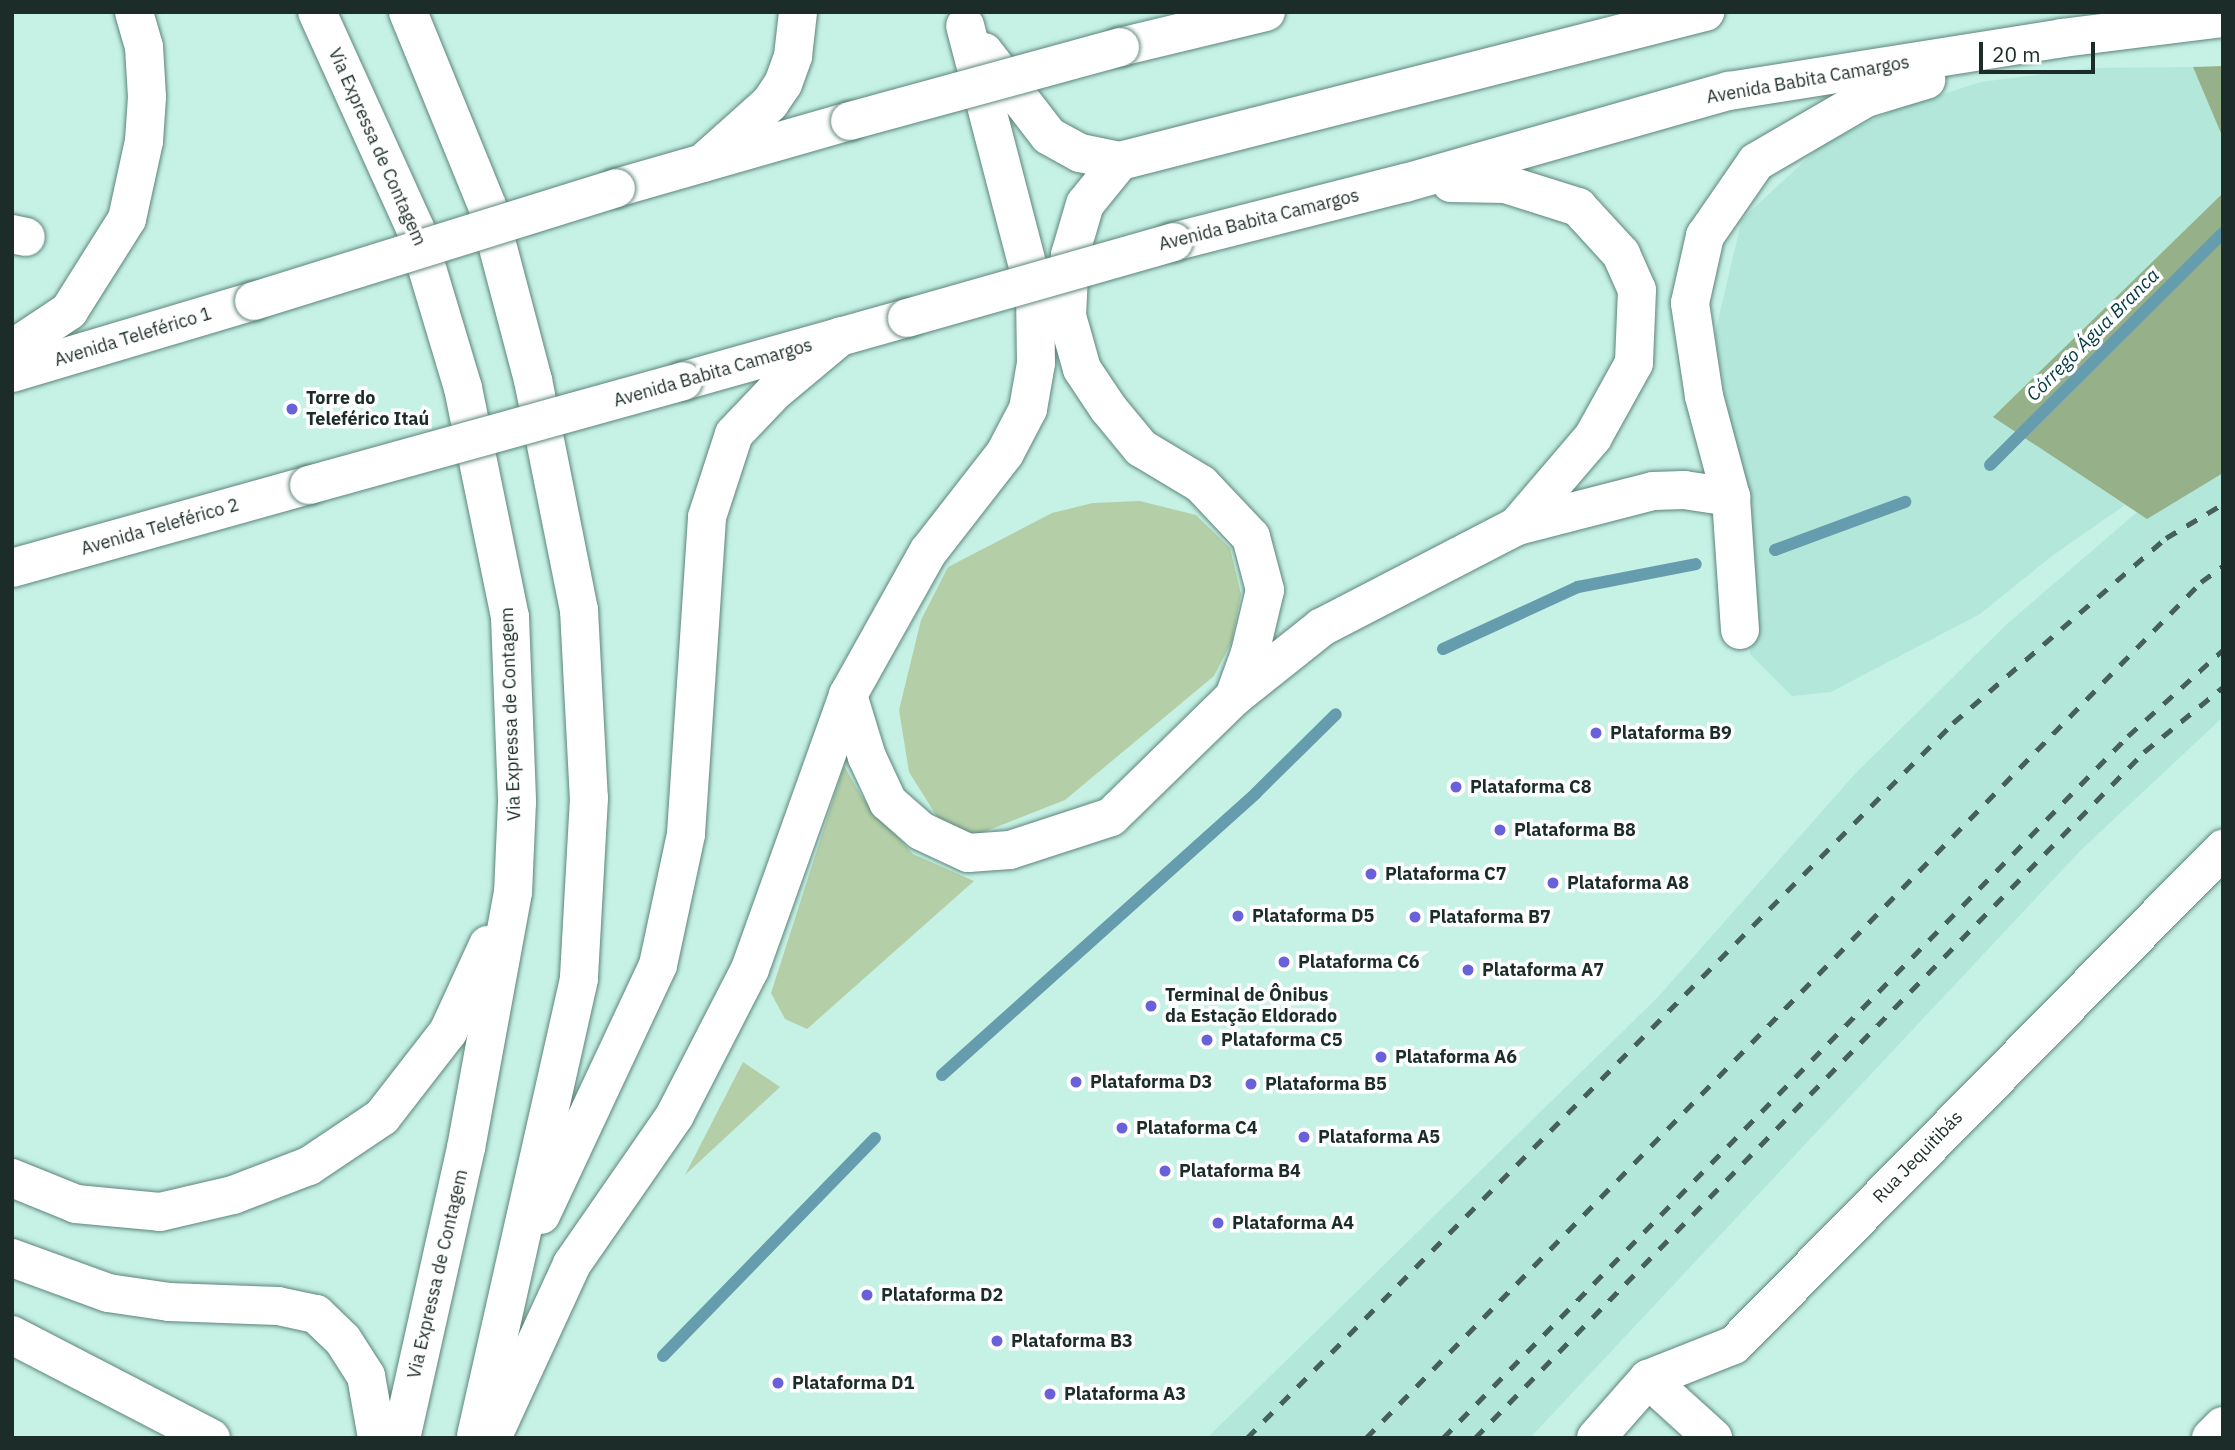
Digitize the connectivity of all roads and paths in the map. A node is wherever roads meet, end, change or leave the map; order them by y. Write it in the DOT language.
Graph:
graph roads {
  1 [pos="134,12"];
  2 [pos="317,12"];
  3 [pos="408,12"];
  4 [pos="798,12"];
  5 [pos="1266,12"];
  6 [pos="1705,12"];
  7 [pos="2223,18"];
  8 [pos="962,19"];
  9 [pos="2062,38"];
  10 [pos="1119,161"];
  11 [pos="703,163"];
  12 [pos="1405,183"];
  13 [pos="841,336"];
  14 [pos="12,349"];
  15 [pos="12,373"];
  16 [pos="309,485"];
  17 [pos="1731,497"];
  18 [pos="1517,526"];
  19 [pos="12,568"];
  20 [pos="1740,630"];
  21 [pos="848,695"];
  22 [pos="1234,697"];
  23 [pos="2223,849"];
  24 [pos="513,892"];
  25 [pos="12,1178"];
  26 [pos="12,1258"];
  27 [pos="509,1283"];
  28 [pos="12,1335"];
  29 [pos="1648,1379"];
  30 [pos="2223,1426"];
  31 [pos="211,1438"];
  32 [pos="377,1438"];
  33 [pos="401,1438"];
  34 [pos="475,1438"];
  35 [pos="492,1438"];
  36 [pos="1596,1438"];
  37 [pos="1713,1438"];
  38 [pos="2211,1438"];
  1 -- 14 [label="main road"];
  2 -- 24 [label="main road, Via Expressa de Contagem"];
  3 -- 27 [label="main road"];
  4 -- 11 [label="main road"];
  5 -- 11 [label="main road, bridge"];
  6 -- 10 [label="main road"];
  7 -- 9 [label="main road, Avenida Babita Camargos"];
  8 -- 10 [label="main road"];
  8 -- 21 [label="main road"];
  9 -- 12 [label="main road, Avenida Babita Camargos"];
  9 -- 17 [label="main road"];
  10 -- 22 [label="main road"];
  11 -- 15 [label="main road, Avenida Teleférico 1, bridge"];
  12 -- 13 [label="main road, Avenida Babita Camargos, bridge"];
  12 -- 18 [label="main road"];
  13 -- 16 [label="main road, Avenida Babita Camargos, bridge"];
  13 -- 27 [label="main road"];
  16 -- 19 [label="main road, Avenida Teleférico 2"];
  17 -- 18 [label="main road"];
  17 -- 20 [label="main road"];
  18 -- 22 [label="main road"];
  21 -- 22 [label="main road"];
  21 -- 35 [label="main road"];
  23 -- 29 [label="main road, Rua Jequitibás"];
  24 -- 25 [label="main road"];
  24 -- 33 [label="main road, Via Expressa de Contagem"];
  26 -- 32 [label="main road"];
  27 -- 34 [label="main road"];
  28 -- 31 [label="main road"];
  29 -- 36 [label="main road, Rua Jequitibás"];
  29 -- 37 [label="main road"];
  30 -- 38 [label="main road"];
}
